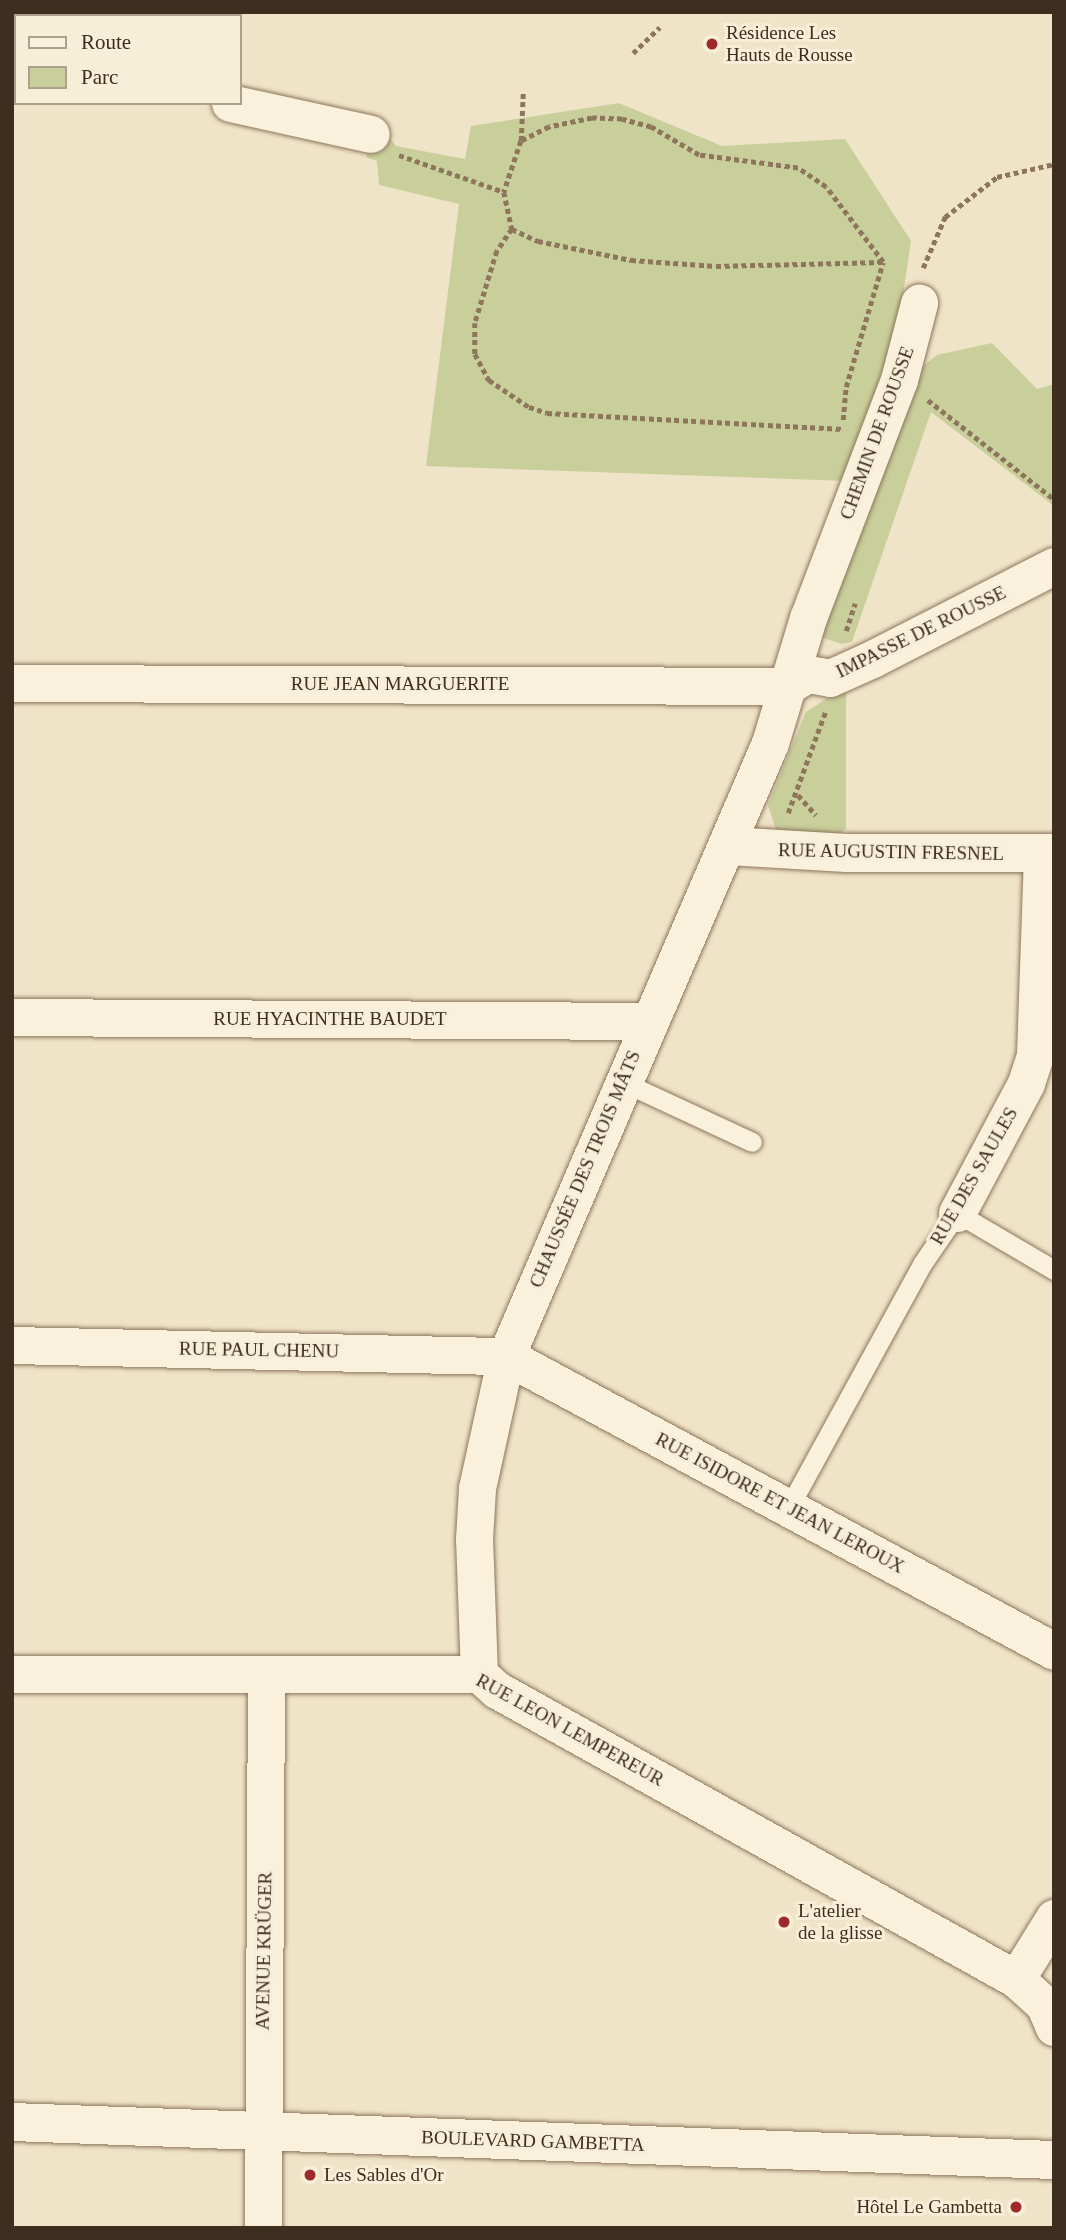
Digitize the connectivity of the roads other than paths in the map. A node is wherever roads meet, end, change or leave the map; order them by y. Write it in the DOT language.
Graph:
graph roads {
  1 [pos="239,105"];
  2 [pos="371,134"];
  3 [pos="919,303"];
  4 [pos="1054,566"];
  5 [pos="12,683"];
  6 [pos="787,686"];
  7 [pos="746,848"];
  8 [pos="1048,854"];
  9 [pos="12,1017"];
  10 [pos="647,1021"];
  11 [pos="623,1082"];
  12 [pos="752,1142"];
  13 [pos="957,1213"];
  14 [pos="1054,1270"];
  15 [pos="12,1345"];
  16 [pos="506,1356"];
  17 [pos="789,1507"];
  18 [pos="1054,1651"];
  19 [pos="12,1674"];
  20 [pos="479,1674"];
  21 [pos="265,1675"];
  22 [pos="1054,1918"];
  23 [pos="1016,1979"];
  24 [pos="1054,2027"];
  25 [pos="12,2122"];
  26 [pos="262,2131"];
  27 [pos="1054,2160"];
  28 [pos="262,2228"];
  1 -- 2 [label="street"];
  3 -- 6 [label="street, CHEMIN DE ROUSSE"];
  4 -- 6 [label="street, IMPASSE DE ROUSSE"];
  5 -- 6 [label="street, RUE JEAN MARGUERITE"];
  6 -- 7 [label="street, CHAUSSÉE DES TROIS MÂTS"];
  7 -- 8 [label="main road, RUE AUGUSTIN FRESNEL"];
  7 -- 10 [label="street, CHAUSSÉE DES TROIS MÂTS"];
  8 -- 13 [label="street, RUE DES SAULES"];
  9 -- 10 [label="street, RUE HYACINTHE BAUDET"];
  10 -- 11 [label="street, CHAUSSÉE DES TROIS MÂTS"];
  11 -- 12 [label="lane"];
  11 -- 16 [label="street, CHAUSSÉE DES TROIS MÂTS"];
  13 -- 14 [label="lane"];
  13 -- 17 [label="lane, RUE DES SAULES"];
  15 -- 16 [label="street, RUE PAUL CHENU"];
  16 -- 17 [label="street, RUE ISIDORE ET JEAN LEROUX"];
  16 -- 20 [label="street, CHAUSSÉE DES TROIS MÂTS"];
  17 -- 18 [label="street, RUE ISIDORE ET JEAN LEROUX"];
  19 -- 21 [label="street, RUE LEON LEMPEREUR"];
  20 -- 21 [label="street, RUE LEON LEMPEREUR"];
  20 -- 23 [label="street, RUE LEON LEMPEREUR"];
  21 -- 26 [label="street, AVENUE KRÜGER"];
  22 -- 23 [label="street"];
  23 -- 24 [label="street, RUE LEON LEMPEREUR"];
  25 -- 26 [label="main road, BOULEVARD GAMBETTA"];
  26 -- 27 [label="main road, BOULEVARD GAMBETTA"];
  26 -- 28 [label="street, AVENUE KRÜGER"];
}
